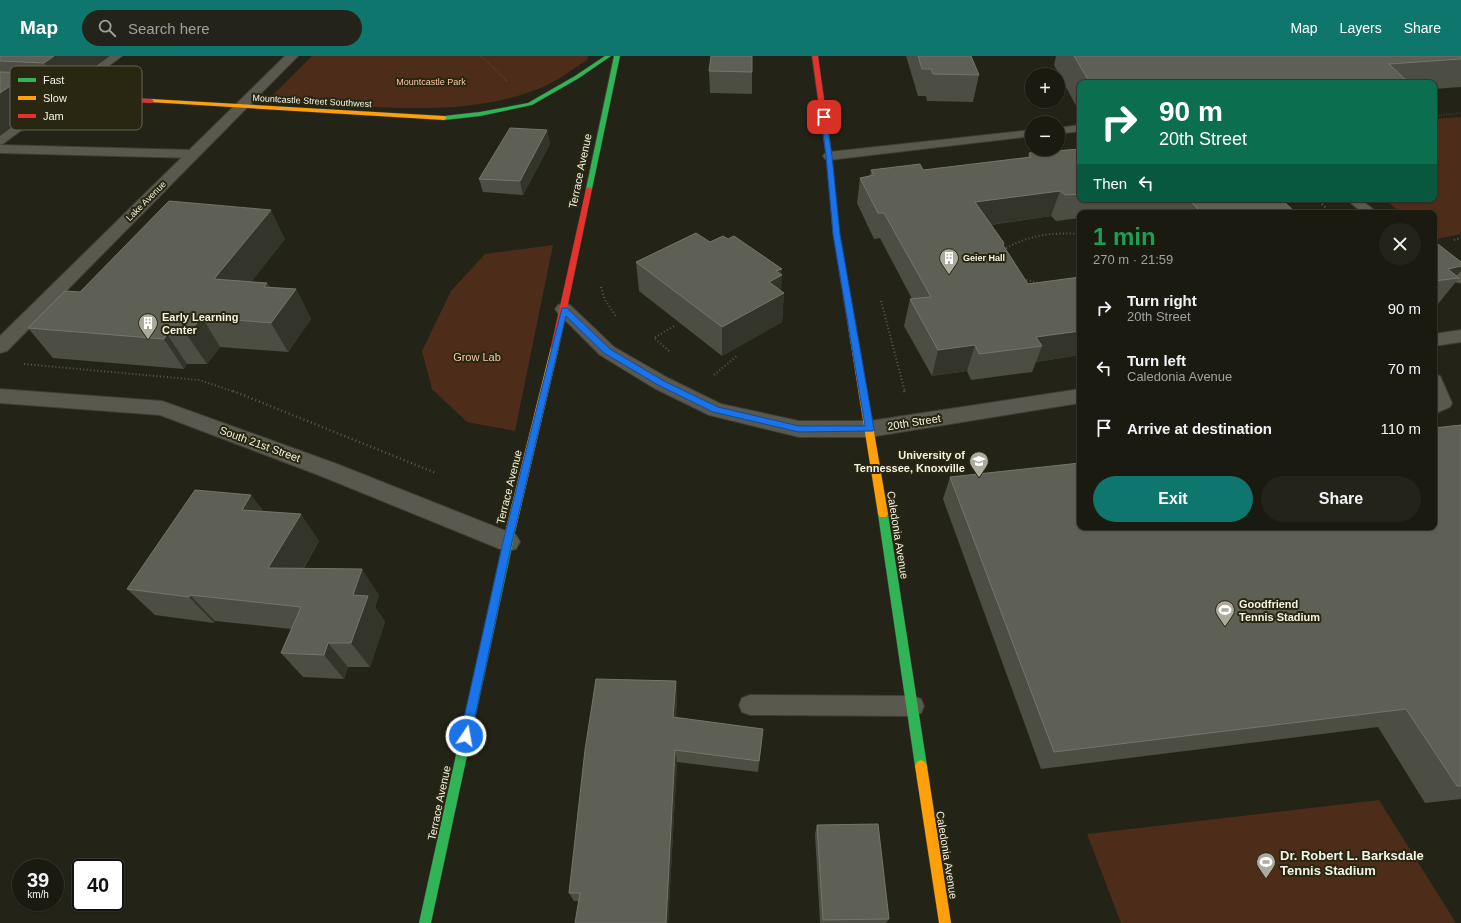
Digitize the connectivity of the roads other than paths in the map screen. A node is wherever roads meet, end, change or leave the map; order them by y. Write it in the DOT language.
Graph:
graph roads {
  1 [pos="117,56"];
  2 [pos="292,56"];
  3 [pos="608,56"];
  4 [pos="617,56"];
  5 [pos="815,56"];
  6 [pos="103,66"];
  7 [pos="0,92"];
  8 [pos="10,93"];
  9 [pos="142,101"];
  10 [pos="239,107"];
  11 [pos="1077,128"];
  12 [pos="15,130"];
  13 [pos="1065,130"];
  14 [pos="1025,134"];
  15 [pos="0,141"];
  16 [pos="0,149"];
  17 [pos="193,154"];
  18 [pos="829,156"];
  19 [pos="1356,202"];
  20 [pos="1367,210"];
  21 [pos="1437,262"];
  22 [pos="1461,280"];
  23 [pos="564,310"];
  24 [pos="1461,336"];
  25 [pos="1437,340"];
  26 [pos="0,347"];
  27 [pos="1437,387"];
  28 [pos="0,396"];
  29 [pos="1077,396"];
  30 [pos="1437,406"];
  31 [pos="870,429"];
  32 [pos="508,542"];
  33 [pos="750,705"];
  34 [pos="913,706"];
  35 [pos="425,923"];
  36 [pos="945,923"];
  1 -- 6 [label="lane"];
  2 -- 10 [label="street, Lake Avenue"];
  3 -- 10 [label="street, Mountcastle Street Southwest"];
  4 -- 23 [label="street, Terrace Avenue"];
  5 -- 18 [label="street, Caledonia Avenue"];
  7 -- 8 [label="street, Mountcastle Street Southwest"];
  9 -- 10 [label="street, Mountcastle Street Southwest"];
  10 -- 17 [label="street, Lake Avenue"];
  11 -- 13 [label="lane"];
  12 -- 15 [label="lane"];
  14 -- 18 [label="lane"];
  16 -- 17 [label="lane"];
  17 -- 26 [label="street, Lake Avenue"];
  18 -- 31 [label="street, Caledonia Avenue"];
  19 -- 20 [label="lane"];
  21 -- 22 [label="lane"];
  23 -- 31 [label="street, 20th Street"];
  23 -- 32 [label="street, Terrace Avenue"];
  24 -- 25 [label="street"];
  27 -- 30 [label="lane"];
  28 -- 32 [label="street, South 21st Street"];
  29 -- 31 [label="street, 20th Street"];
  31 -- 34 [label="street, Caledonia Avenue"];
  32 -- 35 [label="street, Terrace Avenue"];
  33 -- 34 [label="lane"];
  34 -- 36 [label="street, Caledonia Avenue"];
}
